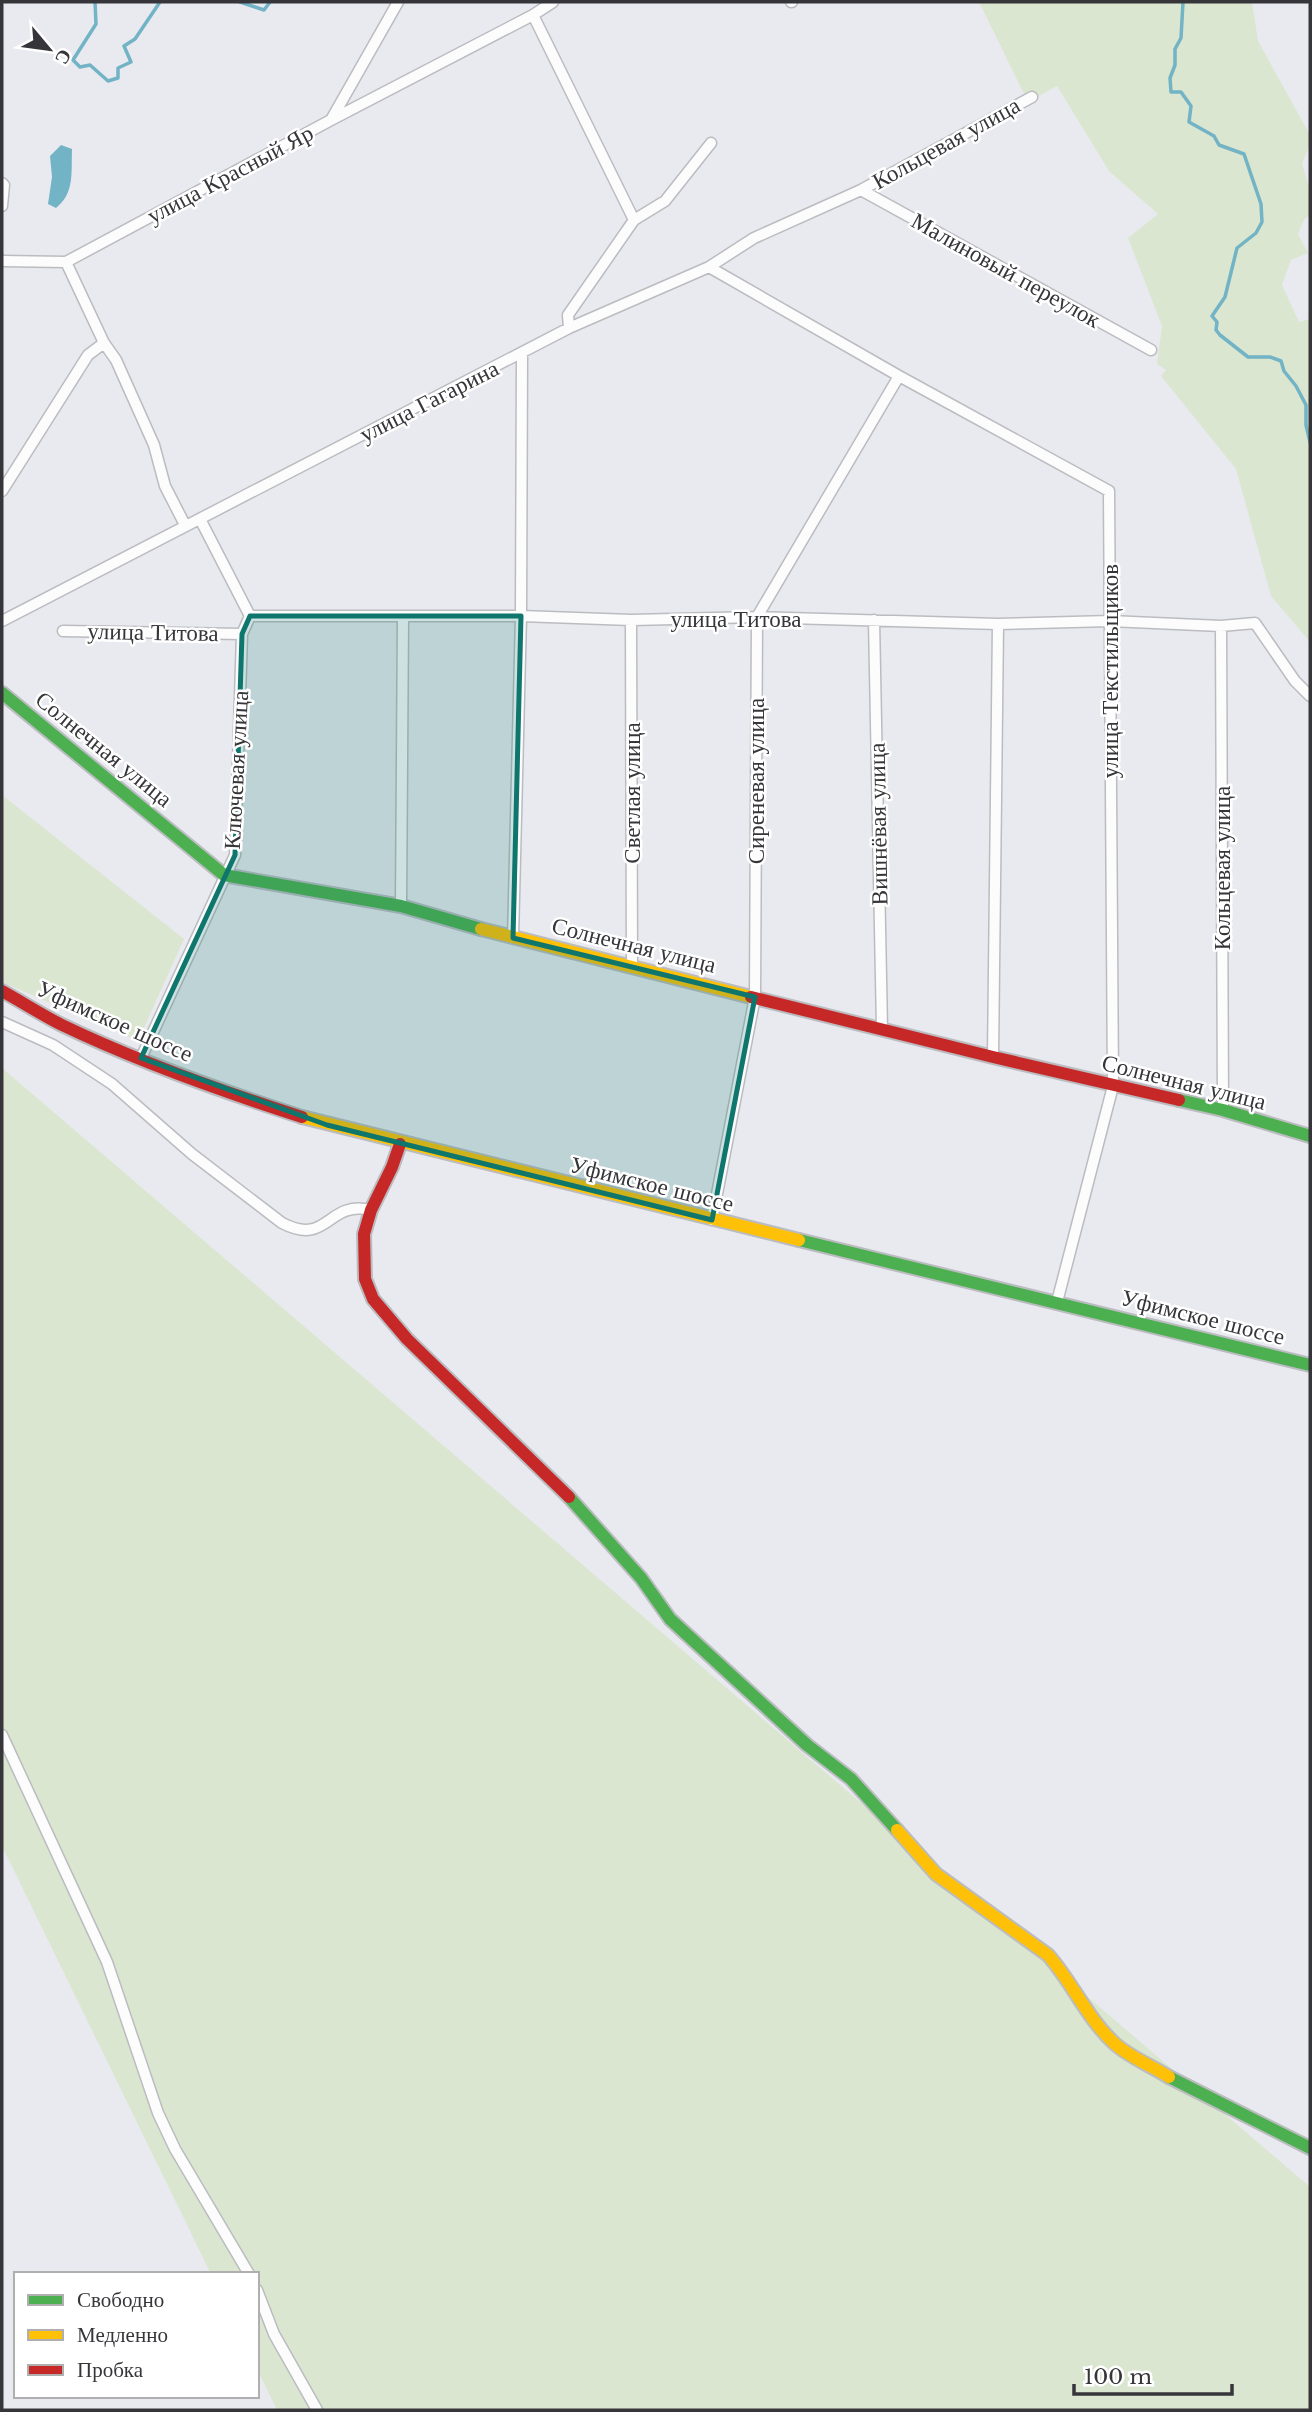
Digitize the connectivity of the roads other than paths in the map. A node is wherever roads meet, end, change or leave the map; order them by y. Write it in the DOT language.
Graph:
graph roads {
  1 [pos="398,2"];
  2 [pos="553,2"];
  3 [pos="533,15"];
  4 [pos="1032,97"];
  5 [pos="331,120"];
  6 [pos="710,143"];
  7 [pos="2,183"];
  8 [pos="861,190"];
  9 [pos="2,206"];
  10 [pos="634,220"];
  11 [pos="2,261"];
  12 [pos="66,262"];
  13 [pos="709,267"];
  14 [pos="569,328"];
  15 [pos="104,343"];
  16 [pos="1151,350"];
  17 [pos="522,354"];
  18 [pos="899,376"];
  19 [pos="2,491"];
  20 [pos="200,519"];
  21 [pos="185,525"];
  22 [pos="250,616"];
  23 [pos="403,616"];
  24 [pos="521,616"];
  25 [pos="757,617"];
  26 [pos="631,620"];
  27 [pos="874,620"];
  28 [pos="2,621"];
  29 [pos="1110,621"];
  30 [pos="998,624"];
  31 [pos="1221,626"];
  32 [pos="63,631"];
  33 [pos="242,634"];
  34 [pos="2,693"];
  35 [pos="1310,696"];
  36 [pos="225,874"];
  37 [pos="401,906"];
  38 [pos="513,938"];
  39 [pos="632,966"];
  40 [pos="2,991"];
  41 [pos="755,997"];
  42 [pos="2,1022"];
  43 [pos="881,1029"];
  44 [pos="993,1057"];
  45 [pos="141,1058"];
  46 [pos="1113,1086"];
  47 [pos="1223,1110"];
  48 [pos="1310,1136"];
  49 [pos="400,1144"];
  50 [pos="372,1210"];
  51 [pos="712,1220"];
  52 [pos="1057,1302"];
  53 [pos="1310,1365"];
  54 [pos="2,1735"];
  55 [pos="1310,2148"];
  56 [pos="248,2272"];
  57 [pos="259,2295"];
  58 [pos="317,2410"];
  1 -- 5 [label="street, улица Красный Яр"];
  2 -- 3 [label="street"];
  3 -- 5 [label="street"];
  3 -- 10 [label="street"];
  4 -- 8 [label="street, Кольцевая улица"];
  5 -- 12 [label="street, улица Красный Яр"];
  6 -- 10 [label="street"];
  7 -- 9 [label="street"];
  8 -- 13 [label="street, улица Гагарина"];
  8 -- 16 [label="street, Малиновый переулок"];
  10 -- 14 [label="street"];
  11 -- 12 [label="street, улица Красный Яр"];
  12 -- 15 [label="street"];
  13 -- 14 [label="street, улица Гагарина"];
  13 -- 18 [label="street, улица Текстильщиков"];
  14 -- 17 [label="street, улица Гагарина"];
  15 -- 19 [label="street"];
  15 -- 21 [label="street"];
  17 -- 20 [label="street, улица Гагарина"];
  17 -- 24 [label="street"];
  18 -- 25 [label="street"];
  18 -- 29 [label="street, улица Текстильщиков"];
  20 -- 21 [label="street, улица Гагарина"];
  20 -- 22 [label="street"];
  21 -- 28 [label="street, улица Гагарина"];
  22 -- 23 [label="street, улица Титова"];
  22 -- 33 [label="street, Ключевая улица"];
  23 -- 24 [label="street, улица Титова"];
  23 -- 37 [label="street"];
  24 -- 26 [label="street, улица Титова"];
  24 -- 38 [label="street"];
  25 -- 26 [label="street, улица Титова"];
  25 -- 27 [label="street, улица Титова"];
  25 -- 41 [label="street, Сиреневая улица"];
  26 -- 39 [label="street, Светлая улица"];
  27 -- 30 [label="street, улица Титова"];
  27 -- 43 [label="street, Вишнёвая улица"];
  29 -- 30 [label="street, улица Титова"];
  29 -- 31 [label="street, улица Титова"];
  29 -- 46 [label="street, улица Текстильщиков"];
  30 -- 44 [label="street"];
  31 -- 35 [label="street, улица Титова"];
  31 -- 47 [label="street, Кольцевая улица"];
  32 -- 33 [label="street, улица Титова"];
  33 -- 36 [label="street, Ключевая улица"];
  34 -- 36 [label="street, Солнечная улица"];
  36 -- 37 [label="street, Солнечная улица"];
  36 -- 45 [label="street, Ключевая улица"];
  37 -- 38 [label="street, Солнечная улица"];
  38 -- 39 [label="street, Солнечная улица"];
  39 -- 41 [label="street, Солнечная улица"];
  40 -- 45 [label="street, Уфимское шоссе"];
  41 -- 43 [label="street, Солнечная улица"];
  41 -- 51 [label="street, Сиреневая улица"];
  42 -- 50 [label="street"];
  43 -- 44 [label="street, Солнечная улица"];
  44 -- 46 [label="street, Солнечная улица"];
  45 -- 49 [label="street, Уфимское шоссе"];
  46 -- 47 [label="street, Солнечная улица"];
  46 -- 52 [label="street, улица Текстильщиков"];
  47 -- 48 [label="street, Солнечная улица"];
  49 -- 50 [label="street"];
  49 -- 51 [label="street, Уфимское шоссе"];
  50 -- 55 [label="street"];
  51 -- 52 [label="street, Уфимское шоссе"];
  52 -- 53 [label="street, Уфимское шоссе"];
  54 -- 56 [label="street"];
  57 -- 58 [label="street"];
}
